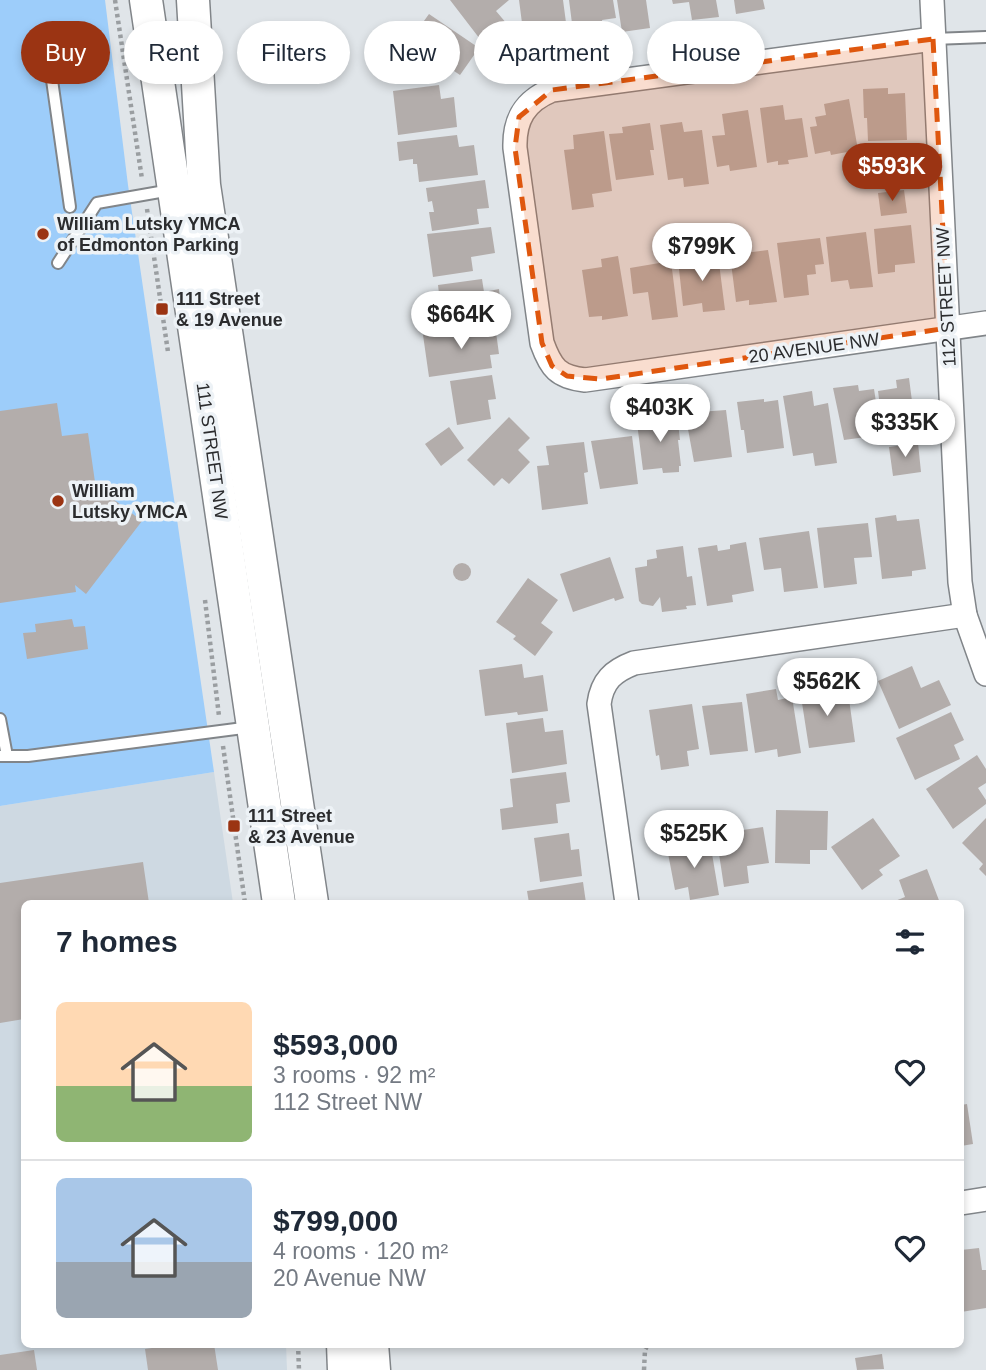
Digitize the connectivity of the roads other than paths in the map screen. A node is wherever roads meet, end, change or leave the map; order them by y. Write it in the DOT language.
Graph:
graph roads {
  1 [pos="146,0"];
  2 [pos="193,0"];
  3 [pos="932,0"];
  4 [pos="986,37"];
  5 [pos="933,39"];
  6 [pos="53,84"];
  7 [pos="180,189"];
  8 [pos="70,207"];
  9 [pos="58,263"];
  10 [pos="986,323"];
  11 [pos="948,328"];
  12 [pos="965,615"];
  13 [pos="986,674"];
  14 [pos="0,719"];
  15 [pos="269,724"];
  16 [pos="4,756"];
  17 [pos="279,900"];
  18 [pos="311,900"];
  19 [pos="627,900"];
  20 [pos="986,1199"];
  21 [pos="964,1203"];
  22 [pos="344,1348"];
  23 [pos="372,1348"];
  24 [pos="344,1370"];
  25 [pos="374,1370"];
  1 -- 7 [label="main road, 111 STREET NW"];
  2 -- 7 [label="main road, 111 STREET NW"];
  3 -- 5 [label="street, 112 STREET NW"];
  4 -- 5 [label="lane"];
  5 -- 11 [label="street, 112 STREET NW"];
  5 -- 11 [label="street, 20 AVENUE NW"];
  6 -- 8 [label="lane"];
  7 -- 9 [label="lane"];
  7 -- 15 [label="main road, 111 STREET NW"];
  10 -- 11 [label="street, 20 AVENUE NW"];
  11 -- 12 [label="street, 112 STREET NW"];
  12 -- 13 [label="street, 112 STREET NW"];
  12 -- 19 [label="street"];
  14 -- 16 [label="lane"];
  15 -- 16 [label="lane"];
  15 -- 17 [label="main road, 111 STREET NW"];
  15 -- 18 [label="main road, 111 STREET NW"];
  20 -- 21 [label="street"];
  22 -- 24 [label="main road"];
  23 -- 25 [label="main road"];
}
